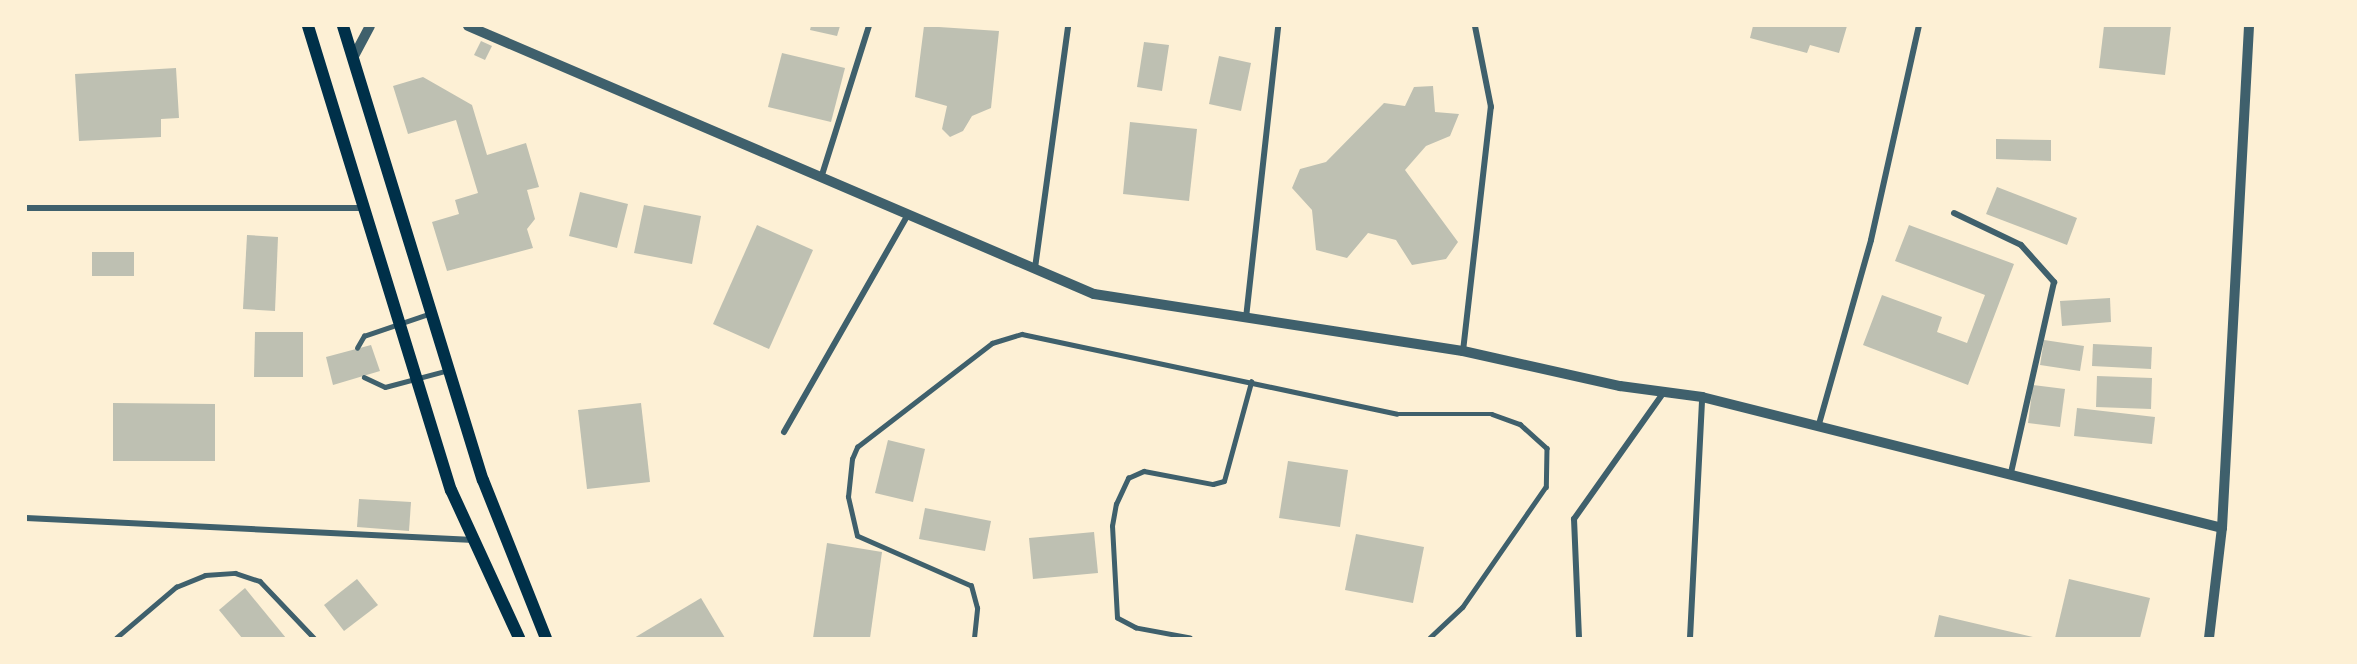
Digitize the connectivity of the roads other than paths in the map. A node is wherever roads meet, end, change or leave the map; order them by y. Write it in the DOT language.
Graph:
graph roads {
  1 [pos="308,26"];
  2 [pos="343,26"];
  3 [pos="370,26"];
  4 [pos="468,26"];
  5 [pos="869,26"];
  6 [pos="1068,26"];
  7 [pos="1278,26"];
  8 [pos="1475,26"];
  9 [pos="1919,26"];
  10 [pos="2249,26"];
  11 [pos="353,58"];
  12 [pos="821,178"];
  13 [pos="26,208"];
  14 [pos="362,208"];
  15 [pos="1954,213"];
  16 [pos="908,215"];
  17 [pos="1035,268"];
  18 [pos="431,313"];
  19 [pos="1246,319"];
  20 [pos="398,323"];
  21 [pos="357,348"];
  22 [pos="1463,351"];
  23 [pos="448,370"];
  24 [pos="364,377"];
  25 [pos="416,379"];
  26 [pos="1251,382"];
  27 [pos="1664,392"];
  28 [pos="1702,397"];
  29 [pos="1819,424"];
  30 [pos="784,432"];
  31 [pos="2011,473"];
  32 [pos="26,518"];
  33 [pos="2222,528"];
  34 [pos="474,540"];
  35 [pos="116,639"];
  36 [pos="314,639"];
  37 [pos="519,639"];
  38 [pos="546,639"];
  39 [pos="974,639"];
  40 [pos="1190,639"];
  41 [pos="1430,639"];
  42 [pos="1579,639"];
  43 [pos="1690,639"];
  44 [pos="2209,639"];
  1 -- 14 [label="main road"];
  2 -- 11 [label="main road"];
  3 -- 11 [label="street"];
  4 -- 12 [label="street"];
  5 -- 12 [label="street"];
  6 -- 17 [label="street"];
  7 -- 19 [label="street"];
  8 -- 22 [label="street"];
  9 -- 29 [label="street"];
  10 -- 33 [label="street"];
  11 -- 18 [label="main road"];
  12 -- 16 [label="street"];
  13 -- 14 [label="street"];
  14 -- 20 [label="main road"];
  15 -- 31 [label="street"];
  16 -- 17 [label="street"];
  16 -- 30 [label="street"];
  17 -- 19 [label="street"];
  18 -- 20 [label="lane"];
  18 -- 23 [label="main road"];
  19 -- 22 [label="street"];
  20 -- 21 [label="lane"];
  20 -- 25 [label="main road"];
  22 -- 27 [label="street"];
  23 -- 25 [label="lane"];
  23 -- 38 [label="main road"];
  24 -- 25 [label="lane"];
  25 -- 34 [label="main road"];
  26 -- 39 [label="lane"];
  26 -- 40 [label="lane"];
  26 -- 41 [label="lane"];
  27 -- 28 [label="street"];
  27 -- 42 [label="street"];
  28 -- 29 [label="street"];
  28 -- 43 [label="street"];
  29 -- 31 [label="street"];
  31 -- 33 [label="street"];
  32 -- 34 [label="street"];
  33 -- 44 [label="street"];
  34 -- 37 [label="main road"];
  35 -- 36 [label="lane"];
}
